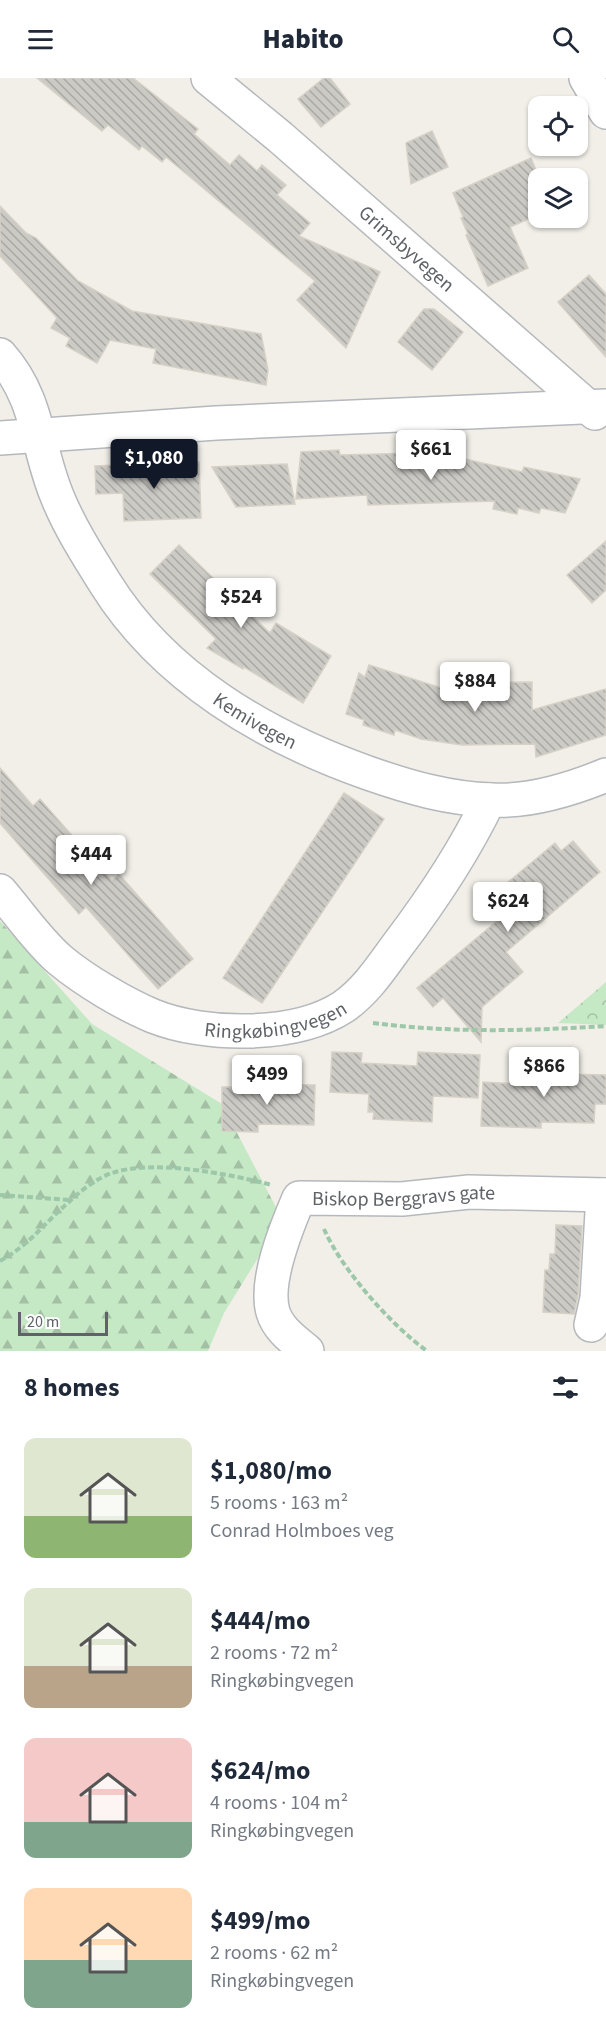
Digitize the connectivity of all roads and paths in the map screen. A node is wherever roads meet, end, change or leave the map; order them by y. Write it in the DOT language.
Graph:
graph roads {
  1 [pos="208,78"];
  2 [pos="586,78"];
  3 [pos="606,112"];
  4 [pos="0,355"];
  5 [pos="600,412"];
  6 [pos="39,435"];
  7 [pos="0,438"];
  8 [pos="606,775"];
  9 [pos="489,800"];
  10 [pos="0,891"];
  11 [pos="345,1005"];
  12 [pos="606,1026"];
  13 [pos="0,1195"];
  14 [pos="605,1195"];
  15 [pos="299,1198"];
  16 [pos="70,1200"];
  17 [pos="0,1261"];
  18 [pos="591,1325"];
  19 [pos="306,1351"];
  20 [pos="427,1351"];
  1 -- 5 [label="street, Grimsbyvegen"];
  2 -- 3 [label="street"];
  4 -- 6 [label="street, Kemivegen"];
  5 -- 6 [label="street"];
  6 -- 7 [label="street"];
  6 -- 9 [label="street, Kemivegen"];
  8 -- 9 [label="street, Kemivegen"];
  9 -- 11 [label="street, Ringkøbingvegen"];
  10 -- 11 [label="street, Ringkøbingvegen"];
  11 -- 12 [label="path"];
  13 -- 16 [label="path"];
  14 -- 15 [label="street, Biskop Berggravs gate"];
  14 -- 18 [label="street"];
  15 -- 16 [label="path"];
  15 -- 19 [label="street, Biskop Berggravs gate"];
  15 -- 20 [label="path"];
  16 -- 17 [label="path"];
}
